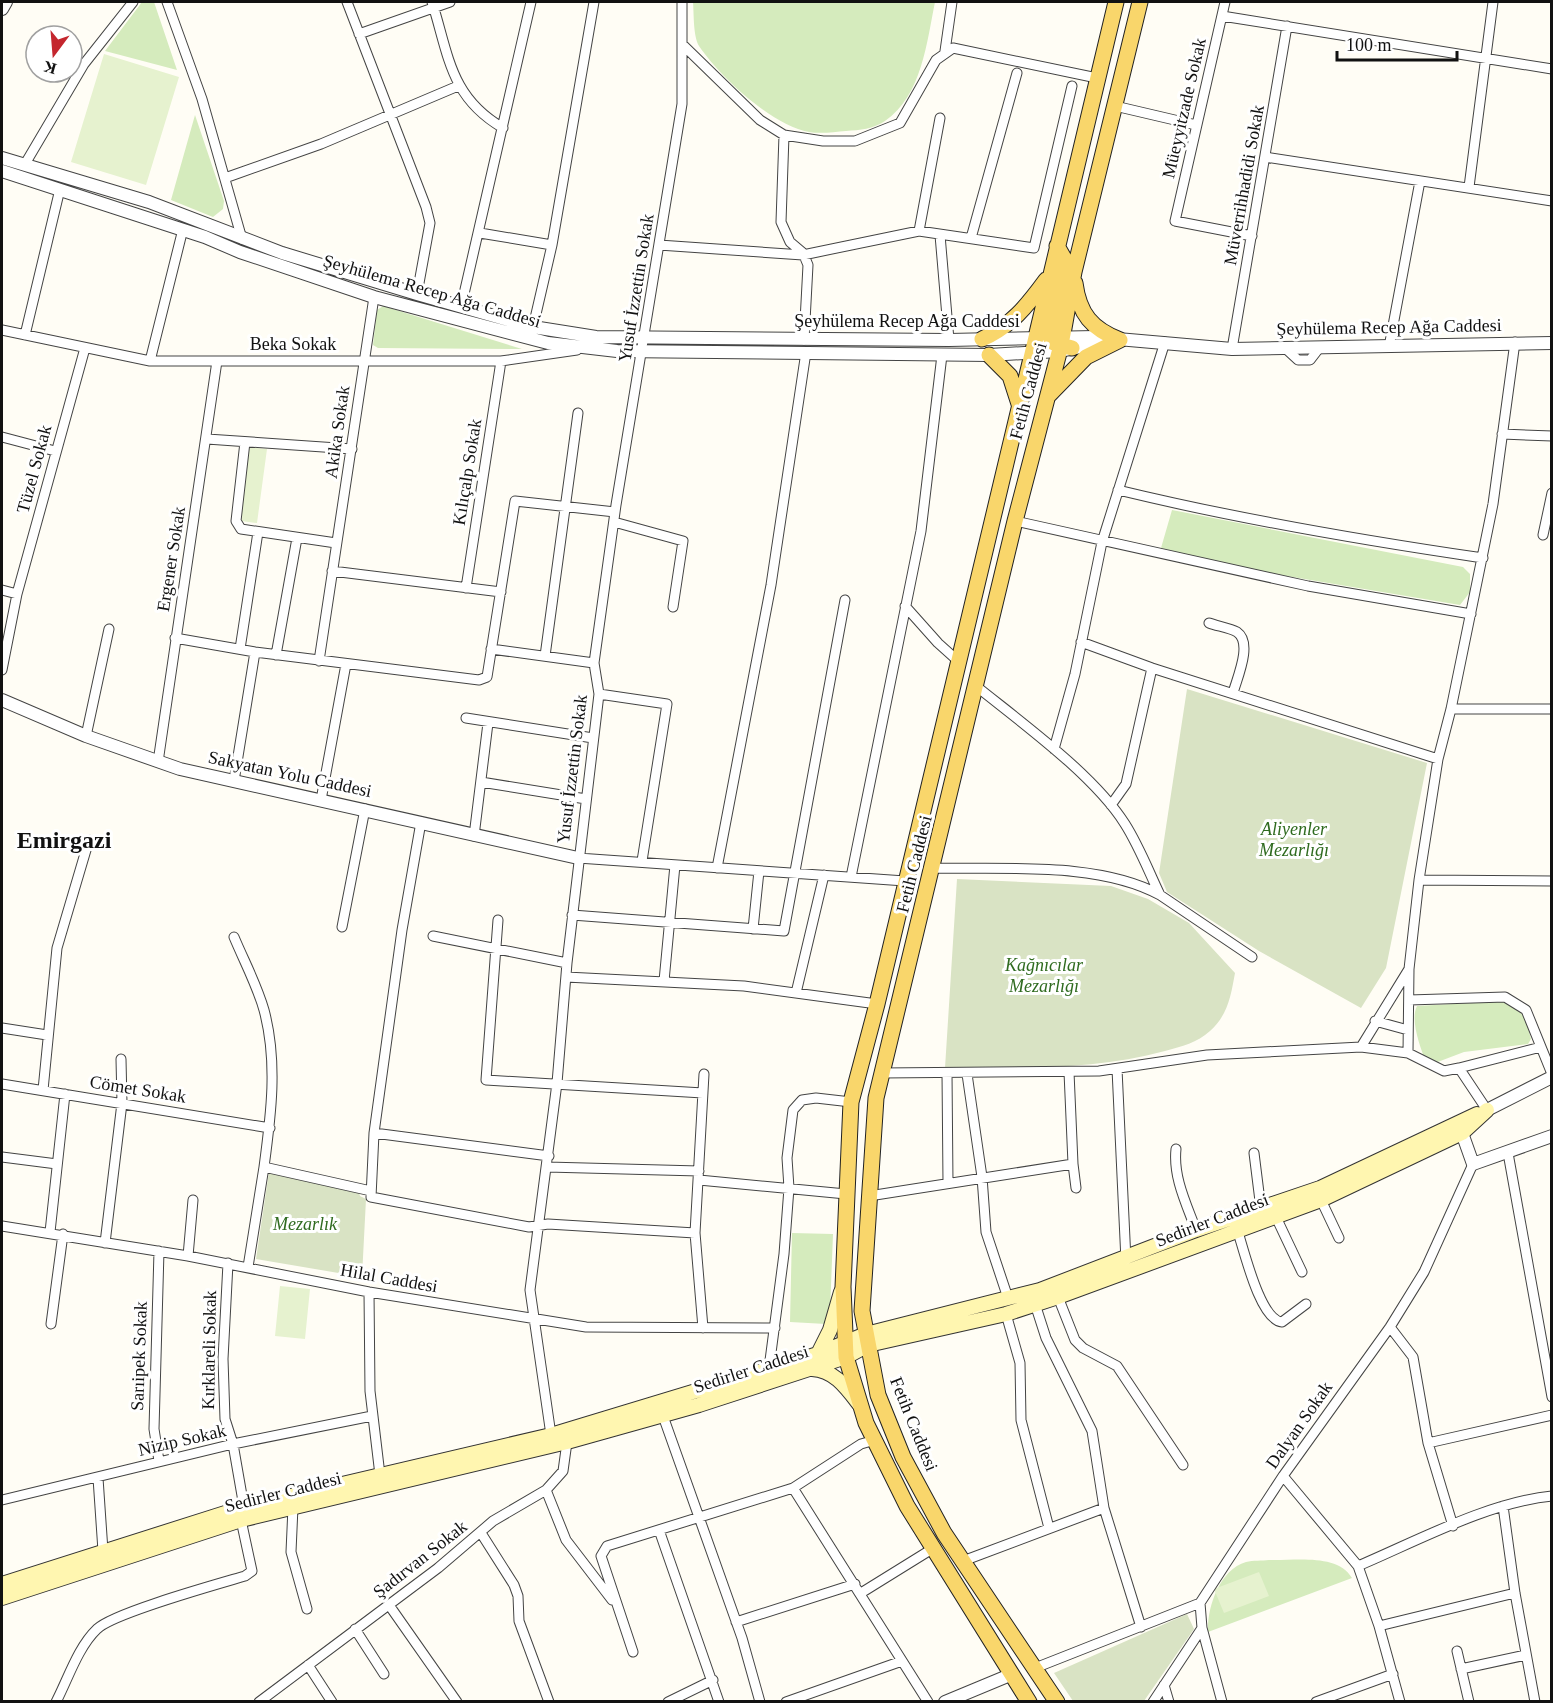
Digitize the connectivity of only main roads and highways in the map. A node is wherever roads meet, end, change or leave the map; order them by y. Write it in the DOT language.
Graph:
graph roads {
  1 [pos="1116,2"];
  2 [pos="1140,2"];
  3 [pos="1057,246"];
  4 [pos="1074,272"];
  5 [pos="1051,273"];
  6 [pos="982,339"];
  7 [pos="1056,344"];
  8 [pos="989,355"];
  9 [pos="1047,397"];
  10 [pos="1019,406"];
  11 [pos="1035,440"];
  12 [pos="1128,1264"];
  13 [pos="843,1287"];
  14 [pos="867,1339"];
  15 [pos="845,1351"];
  16 [pos="818,1354"];
  17 [pos="810,1369"];
  18 [pos="860,1406"];
  19 [pos="243,1514"];
  20 [pos="2,1584"];
  21 [pos="2,1598"];
  22 [pos="988,1603"];
  23 [pos="972,1612"];
  24 [pos="1029,1701"];
  25 [pos="1057,1701"];
  1 -- 3 [label="main road, Fetih Caddesi"];
  2 -- 4 [label="main road, Fetih Caddesi"];
  3 -- 5 [label="main road, Fetih Caddesi"];
  3 -- 7 [label="main road"];
  4 -- 7 [label="main road, Fetih Caddesi"];
  4 -- 9 [label="main road"];
  5 -- 6 [label="main road"];
  5 -- 7 [label="main road, Fetih Caddesi"];
  7 -- 9 [label="main road, Fetih Caddesi"];
  7 -- 10 [label="main road, Fetih Caddesi"];
  7 -- 11 [label="main road"];
  8 -- 10 [label="main road"];
  9 -- 11 [label="main road, Fetih Caddesi"];
  10 -- 13 [label="main road, Fetih Caddesi"];
  11 -- 14 [label="main road, Fetih Caddesi"];
  12 -- 12 [label="main road, Sedirler Caddesi"];
  12 -- 14 [label="main road, Sedirler Caddesi"];
  12 -- 14 [label="main road, Sedirler Caddesi"];
  13 -- 15 [label="main road, Fetih Caddesi"];
  13 -- 16 [label="main road"];
  14 -- 15 [label="main road, Sedirler Caddesi"];
  14 -- 22 [label="main road, Fetih Caddesi"];
  15 -- 16 [label="main road, Sedirler Caddesi"];
  15 -- 17 [label="main road, Sedirler Caddesi"];
  15 -- 18 [label="main road, Fetih Caddesi"];
  16 -- 19 [label="main road, Sedirler Caddesi"];
  17 -- 18 [label="main road"];
  17 -- 19 [label="main road, Sedirler Caddesi"];
  18 -- 23 [label="main road, Fetih Caddesi"];
  19 -- 20 [label="main road, Sedirler Caddesi"];
  19 -- 21 [label="main road, Sedirler Caddesi"];
  22 -- 23 [label="main road"];
  22 -- 25 [label="main road, Fetih Caddesi"];
  23 -- 24 [label="main road, Fetih Caddesi"];
}
